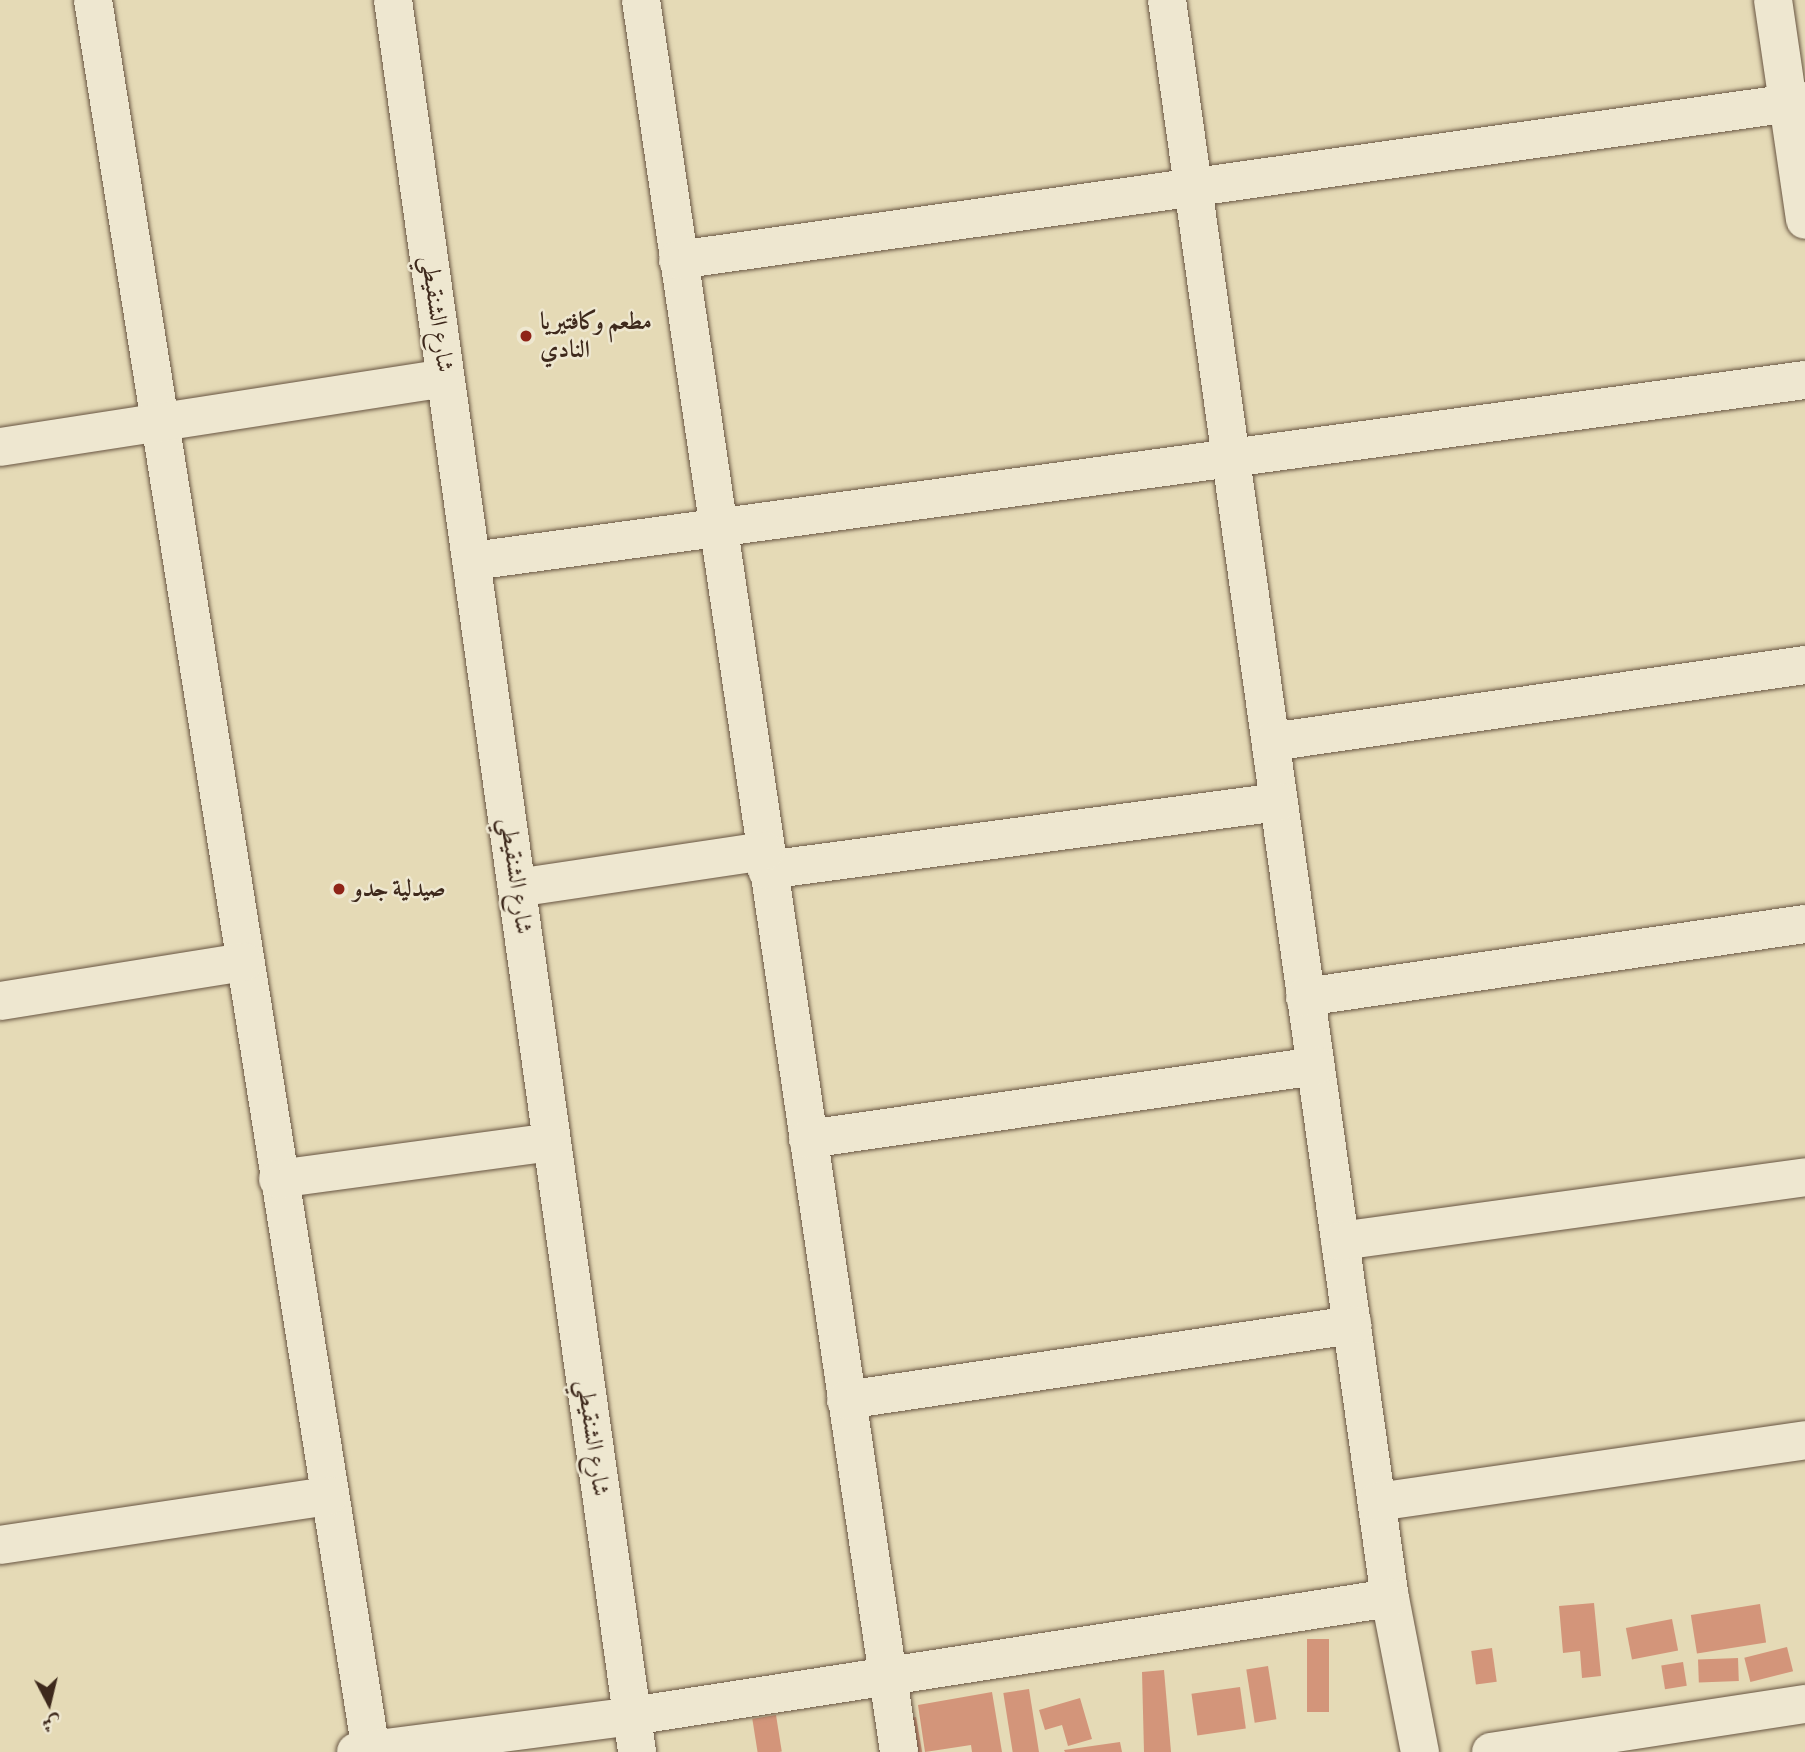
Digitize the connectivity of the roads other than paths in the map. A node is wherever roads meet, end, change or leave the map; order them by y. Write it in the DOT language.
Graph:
graph roads {
  1 [pos="93,0"];
  2 [pos="393,0"];
  3 [pos="641,0"];
  4 [pos="1167,0"];
  5 [pos="1773,0"];
  6 [pos="1796,102"];
  7 [pos="1194,186"];
  8 [pos="1805,220"];
  9 [pos="678,260"];
  10 [pos="445,378"];
  11 [pos="1805,380"];
  12 [pos="159,422"];
  13 [pos="0,447"];
  14 [pos="1231,460"];
  15 [pos="718,531"];
  16 [pos="473,561"];
  17 [pos="1805,665"];
  18 [pos="1270,742"];
  19 [pos="1279,802"];
  20 [pos="766,860"];
  21 [pos="517,888"];
  22 [pos="1805,924"];
  23 [pos="244,961"];
  24 [pos="1305,997"];
  25 [pos="0,1001"];
  26 [pos="1316,1066"];
  27 [pos="808,1139"];
  28 [pos="552,1142"];
  29 [pos="1805,1177"];
  30 [pos="278,1179"];
  31 [pos="1340,1241"];
  32 [pos="1352,1325"];
  33 [pos="846,1400"];
  34 [pos="1805,1440"];
  35 [pos="328,1496"];
  36 [pos="1377,1502"];
  37 [pos="0,1545"];
  38 [pos="1390,1598"];
  39 [pos="887,1676"];
  40 [pos="1805,1704"];
  41 [pos="634,1734"];
  42 [pos="366,1751"];
  43 [pos="899,1752"];
  44 [pos="1420,1752"];
  45 [pos="1491,1752"];
  1 -- 12 [label="street"];
  2 -- 10 [label="street, شارع الشنقيطي"];
  3 -- 9 [label="street"];
  4 -- 7 [label="street"];
  5 -- 6 [label="street"];
  6 -- 7 [label="street"];
  6 -- 8 [label="street"];
  7 -- 9 [label="street"];
  7 -- 14 [label="street"];
  9 -- 15 [label="street"];
  10 -- 12 [label="street"];
  10 -- 16 [label="street, شارع الشنقيطي"];
  11 -- 14 [label="street"];
  12 -- 13 [label="street"];
  12 -- 23 [label="street"];
  14 -- 15 [label="street"];
  14 -- 18 [label="street"];
  15 -- 16 [label="street"];
  15 -- 20 [label="street"];
  16 -- 21 [label="street, شارع الشنقيطي"];
  17 -- 18 [label="street"];
  18 -- 19 [label="street"];
  19 -- 20 [label="street"];
  19 -- 24 [label="street"];
  20 -- 21 [label="street"];
  20 -- 27 [label="street"];
  21 -- 28 [label="street, شارع الشنقيطي"];
  22 -- 24 [label="street"];
  23 -- 25 [label="street"];
  23 -- 30 [label="street"];
  24 -- 26 [label="street"];
  26 -- 27 [label="street"];
  26 -- 31 [label="street"];
  27 -- 33 [label="street"];
  28 -- 30 [label="street"];
  28 -- 41 [label="street, شارع الشنقيطي"];
  29 -- 31 [label="street"];
  30 -- 35 [label="street"];
  31 -- 32 [label="street"];
  32 -- 33 [label="street"];
  32 -- 36 [label="street"];
  33 -- 39 [label="street"];
  34 -- 36 [label="street"];
  35 -- 37 [label="street"];
  35 -- 42 [label="street"];
  36 -- 38 [label="street"];
  38 -- 39 [label="street"];
  38 -- 44 [label="street"];
  39 -- 41 [label="street"];
  39 -- 43 [label="street"];
  40 -- 45 [label="street"];
  41 -- 42 [label="street"];
}
